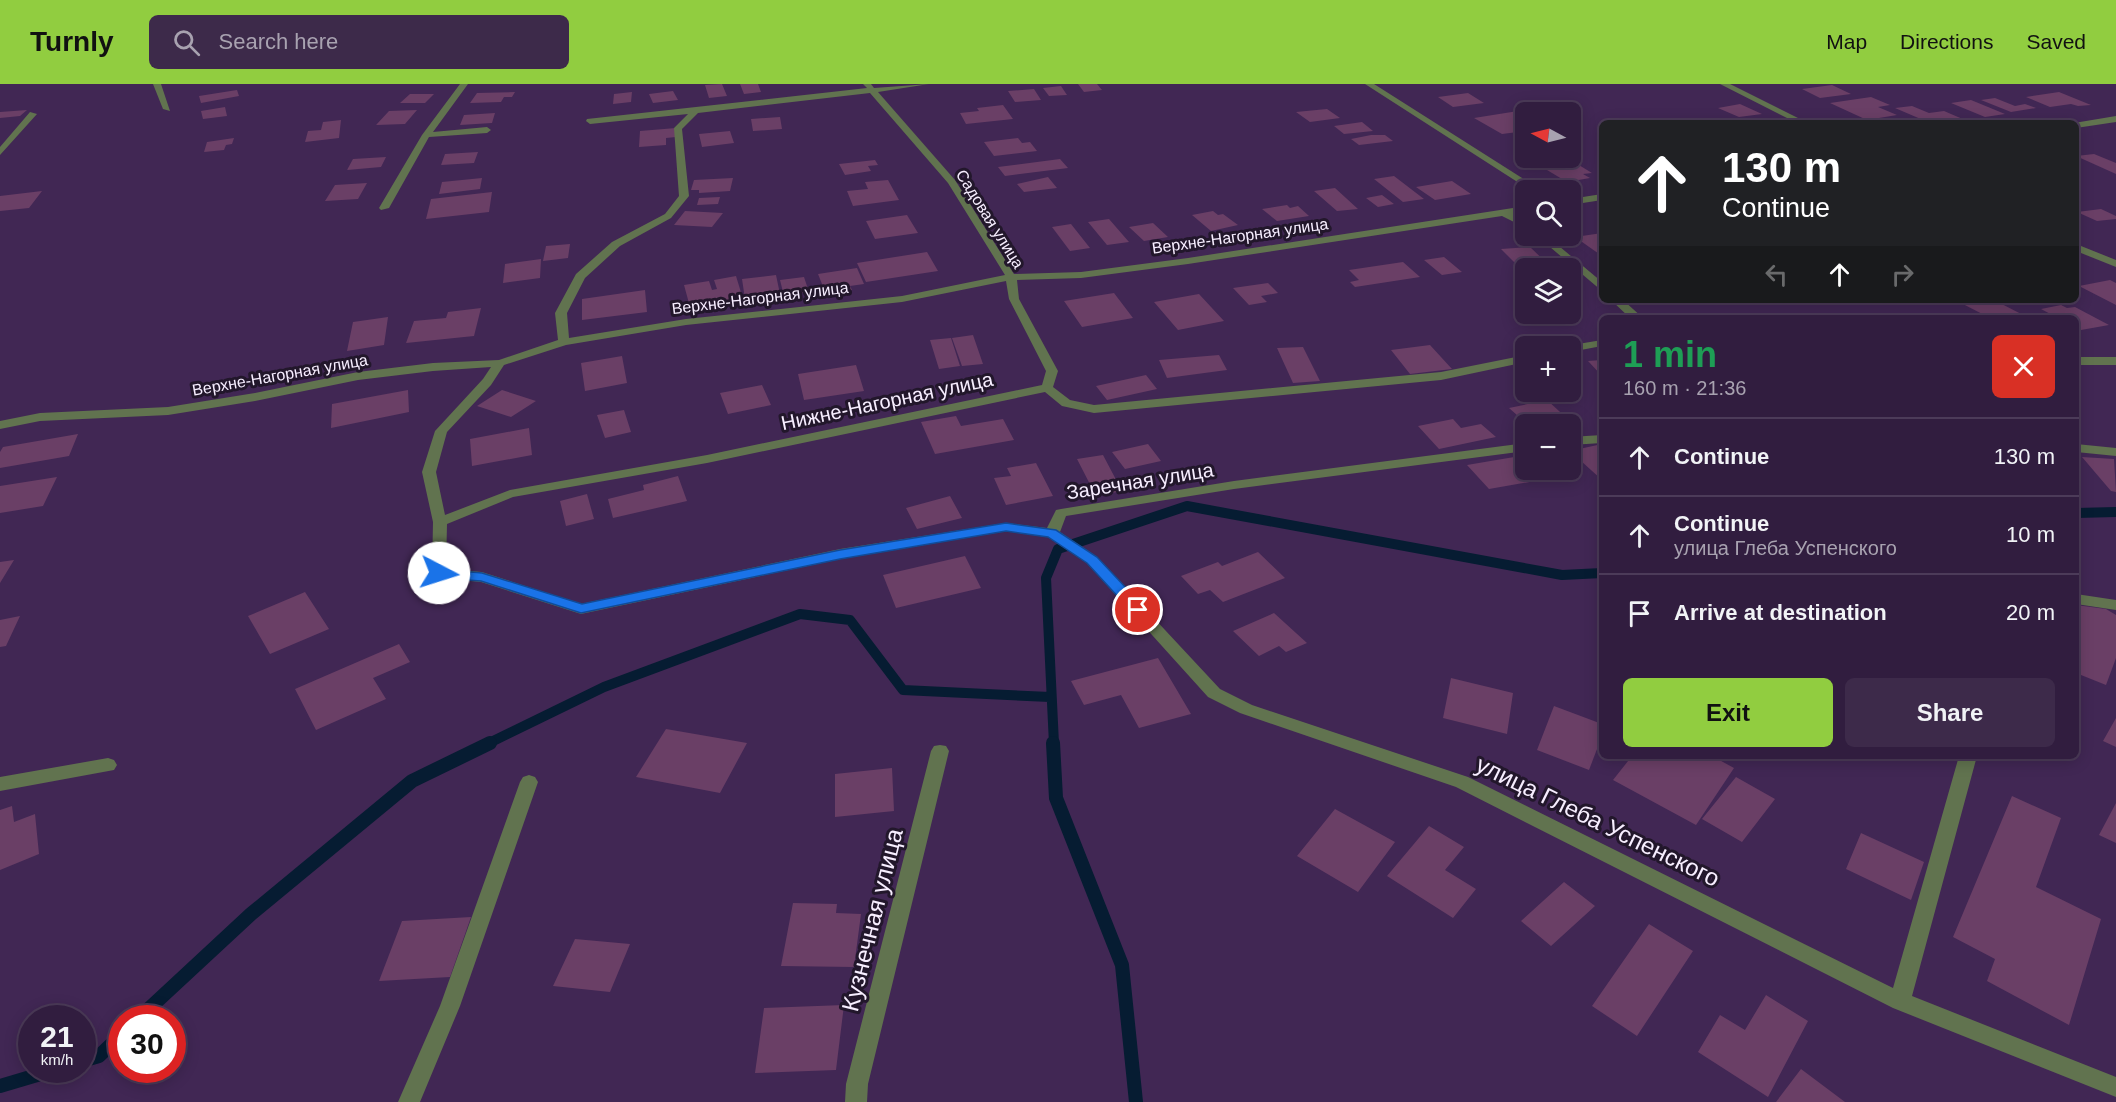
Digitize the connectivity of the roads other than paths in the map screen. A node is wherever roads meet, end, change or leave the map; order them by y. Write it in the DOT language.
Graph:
graph roads {
  1 [pos="157,84"];
  2 [pos="464,84"];
  3 [pos="925,84"];
  4 [pos="1369,84"];
  5 [pos="1724,84"];
  6 [pos="868,87"];
  7 [pos="167,109"];
  8 [pos="696,111"];
  9 [pos="33,114"];
  10 [pos="2116,119"];
  11 [pos="1798,120"];
  12 [pos="590,121"];
  13 [pos="2079,125"];
  14 [pos="487,130"];
  15 [pos="426,135"];
  16 [pos="0,152"];
  17 [pos="1520,180"];
  18 [pos="1599,197"];
  19 [pos="1581,200"];
  20 [pos="384,208"];
  21 [pos="1515,211"];
  22 [pos="1502,213"];
  23 [pos="1515,220"];
  24 [pos="1554,246"];
  25 [pos="2079,248"];
  26 [pos="2116,264"];
  27 [pos="1011,277"];
  28 [pos="1599,285"];
  29 [pos="1619,303"];
  30 [pos="1633,315"];
  31 [pos="564,342"];
  32 [pos="1599,344"];
  33 [pos="1581,347"];
  34 [pos="1515,360"];
  35 [pos="2079,361"];
  36 [pos="2116,361"];
  37 [pos="500,363"];
  38 [pos="1047,388"];
  39 [pos="0,425"];
  40 [pos="1599,439"];
  41 [pos="1581,440"];
  42 [pos="1515,448"];
  43 [pos="2079,448"];
  44 [pos="2116,452"];
  45 [pos="441,522"];
  46 [pos="1052,533"];
  47 [pos="2079,599"];
  48 [pos="2116,605"];
  49 [pos="940,751"];
  50 [pos="1967,759"];
  51 [pos="108,765"];
  52 [pos="529,782"];
  53 [pos="0,784"];
  54 [pos="1900,1000"];
  55 [pos="2116,1087"];
  56 [pos="409,1102"];
  57 [pos="856,1102"];
  1 -- 7 [label="street"];
  2 -- 15 [label="street"];
  3 -- 6 [label="street"];
  4 -- 17 [label="street"];
  5 -- 11 [label="street"];
  6 -- 8 [label="street"];
  6 -- 27 [label="street, Садовая улица"];
  8 -- 12 [label="street"];
  8 -- 31 [label="street"];
  9 -- 16 [label="street"];
  10 -- 13 [label="street"];
  14 -- 15 [label="street"];
  15 -- 20 [label="street"];
  18 -- 19 [label="street"];
  21 -- 22 [label="street, Верхне-Нагорная улица"];
  22 -- 23 [label="street"];
  22 -- 27 [label="street, Верхне-Нагорная улица"];
  24 -- 28 [label="street"];
  25 -- 26 [label="street"];
  27 -- 31 [label="street, Верхне-Нагорная улица"];
  27 -- 38 [label="street, Садовая улица"];
  29 -- 30 [label="street"];
  31 -- 37 [label="street, Верхне-Нагорная улица"];
  32 -- 33 [label="street"];
  34 -- 38 [label="street"];
  35 -- 36 [label="street"];
  37 -- 39 [label="street, Верхне-Нагорная улица"];
  37 -- 45 [label="street"];
  38 -- 45 [label="street, Нижне-Нагорная улица"];
  40 -- 41 [label="street"];
  42 -- 46 [label="street, Заречная улица"];
  43 -- 44 [label="street"];
  45 -- 46 [label="street"];
  46 -- 54 [label="street, улица Глеба Успенского"];
  47 -- 48 [label="street"];
  49 -- 57 [label="street, Кузнечная улица"];
  50 -- 54 [label="street"];
  51 -- 53 [label="street"];
  52 -- 56 [label="street"];
  54 -- 55 [label="street, улица Глеба Успенского"];
}
